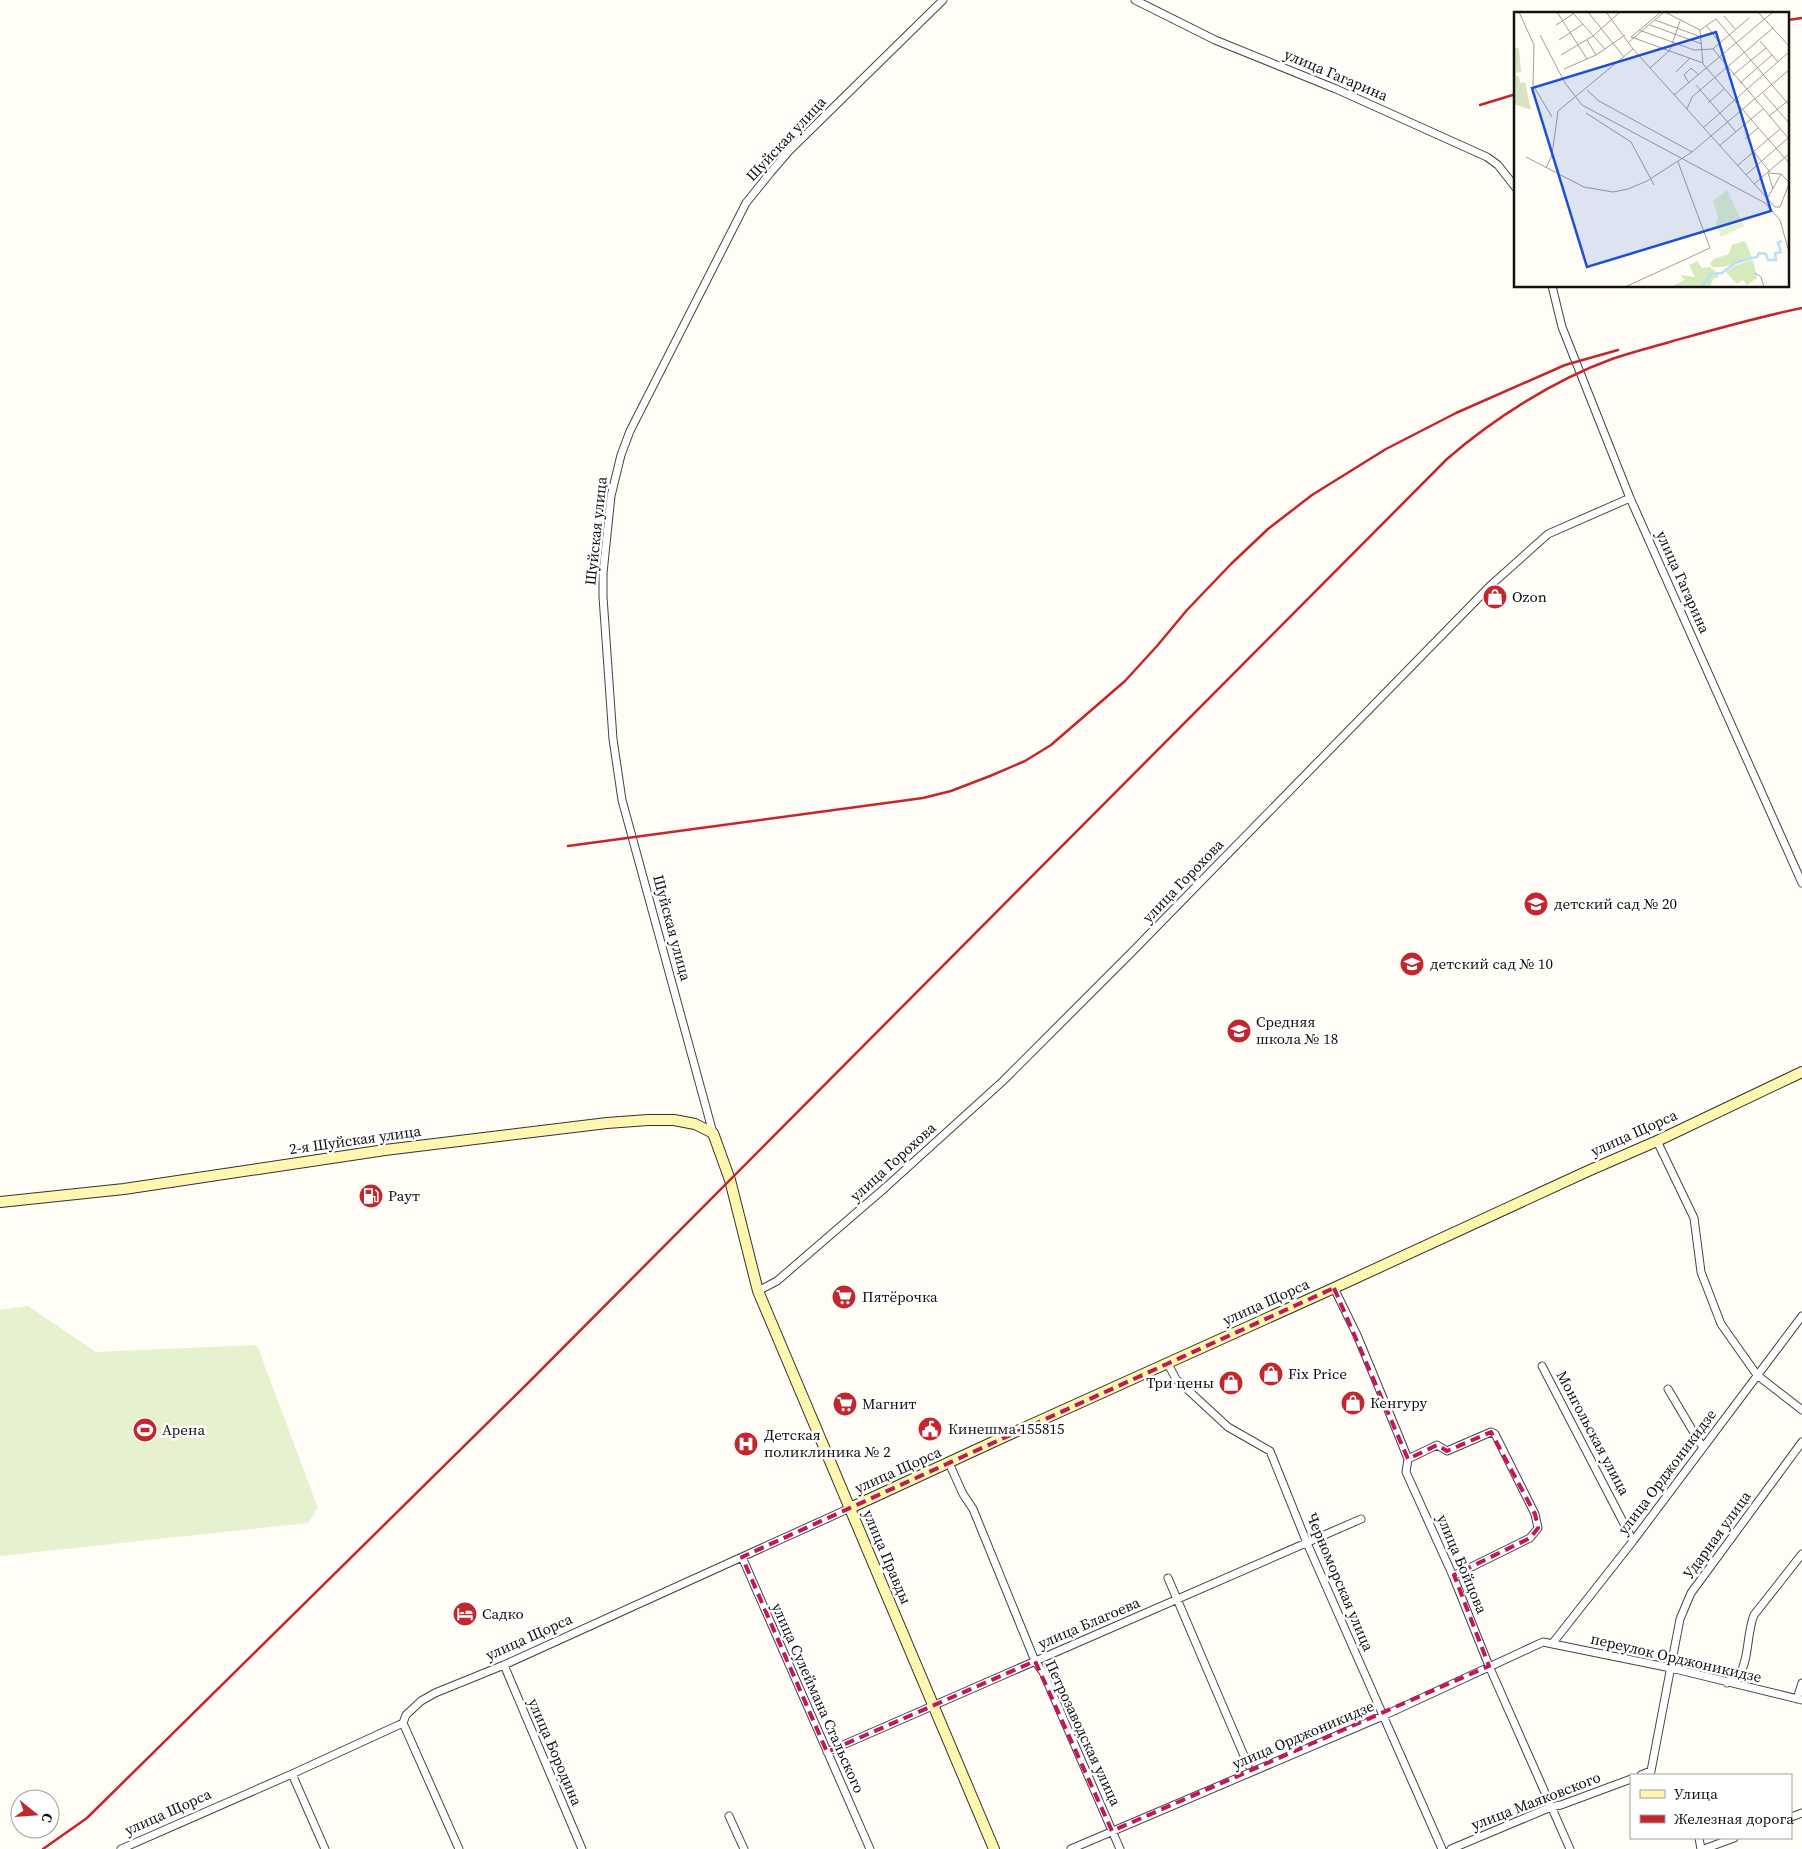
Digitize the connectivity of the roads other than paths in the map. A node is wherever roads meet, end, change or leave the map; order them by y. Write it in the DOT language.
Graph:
graph roads {
  1 [pos="943,0"];
  2 [pos="1135,0"];
  3 [pos="1514,185"];
  4 [pos="1552,288"];
  5 [pos="1630,498"];
  6 [pos="1802,883"];
  7 [pos="1802,1072"];
  8 [pos="713,1132"];
  9 [pos="1657,1141"];
  10 [pos="0,1202"];
  11 [pos="1334,1288"];
  12 [pos="758,1292"];
  13 [pos="1802,1316"];
  14 [pos="1168,1364"];
  15 [pos="1542,1366"];
  16 [pos="1757,1375"];
  17 [pos="1668,1389"];
  18 [pos="1802,1410"];
  19 [pos="1802,1442"];
  20 [pos="1703,1448"];
  21 [pos="1408,1459"];
  22 [pos="949,1463"];
  23 [pos="850,1508"];
  24 [pos="1361,1520"];
  25 [pos="1633,1541"];
  26 [pos="1307,1543"];
  27 [pos="1802,1554"];
  28 [pos="742,1557"];
  29 [pos="1453,1576"];
  30 [pos="1168,1578"];
  31 [pos="1178,1599"];
  32 [pos="1543,1642"];
  33 [pos="1552,1644"];
  34 [pos="1035,1661"];
  35 [pos="504,1665"];
  36 [pos="1489,1666"];
  37 [pos="1671,1668"];
  38 [pos="1727,1683"];
  39 [pos="1802,1683"];
  40 [pos="1800,1700"];
  41 [pos="933,1705"];
  42 [pos="1383,1716"];
  43 [pos="403,1723"];
  44 [pos="828,1752"];
  45 [pos="1248,1766"];
  46 [pos="1654,1773"];
  47 [pos="292,1774"];
  48 [pos="1630,1779"];
  49 [pos="1551,1807"];
  50 [pos="729,1816"];
  51 [pos="1112,1831"];
  52 [pos="1731,1839"];
  53 [pos="121,1849"];
  54 [pos="325,1849"];
  55 [pos="458,1849"];
  56 [pos="582,1849"];
  57 [pos="744,1849"];
  58 [pos="870,1849"];
  59 [pos="994,1849"];
  60 [pos="1071,1849"];
  61 [pos="1120,1849"];
  62 [pos="1442,1849"];
  63 [pos="1451,1849"];
  64 [pos="1570,1849"];
  65 [pos="1702,1849"];
  1 -- 8 [label="street, Шуйская улица"];
  2 -- 3 [label="street, улица Гагарина"];
  4 -- 5 [label="street, улица Гагарина"];
  5 -- 6 [label="street, улица Гагарина"];
  5 -- 12 [label="street, улица Горохова"];
  7 -- 9 [label="street, улица Щорса"];
  8 -- 10 [label="street, 2-я Шуйская улица"];
  8 -- 12 [label="street, улица Правды"];
  9 -- 11 [label="street, улица Щорса"];
  9 -- 16 [label="street"];
  11 -- 14 [label="street, улица Щорса"];
  11 -- 21 [label="street, улица Бойцова"];
  12 -- 23 [label="street, улица Правды"];
  13 -- 16 [label="street, улица Орджоникидзе"];
  14 -- 22 [label="street, улица Щорса"];
  14 -- 26 [label="street, Черноморская улица"];
  15 -- 25 [label="street, Монгольская улица"];
  16 -- 18 [label="street"];
  16 -- 20 [label="street, улица Орджоникидзе"];
  17 -- 20 [label="street"];
  19 -- 37 [label="street, Ударная улица"];
  20 -- 25 [label="street, улица Орджоникидзе"];
  21 -- 29 [label="street, улица Бойцова"];
  21 -- 29 [label="street"];
  22 -- 23 [label="street, улица Щорса"];
  22 -- 34 [label="street, Петрозаводская улица"];
  23 -- 28 [label="street, улица Щорса"];
  23 -- 41 [label="street, улица Правды"];
  24 -- 26 [label="street, улица Благоева"];
  25 -- 33 [label="street, улица Орджоникидзе"];
  26 -- 31 [label="street, улица Благоева"];
  26 -- 42 [label="street, Черноморская улица"];
  27 -- 38 [label="street"];
  28 -- 35 [label="street, улица Щорса"];
  28 -- 44 [label="street, улица Сулеймана Стальского"];
  29 -- 36 [label="street, улица Бойцова"];
  30 -- 31 [label="street"];
  31 -- 34 [label="street, улица Благоева"];
  31 -- 45 [label="street"];
  32 -- 33 [label="street, переулок Орджоникидзе"];
  32 -- 36 [label="street, улица Орджоникидзе"];
  33 -- 37 [label="street, переулок Орджоникидзе"];
  34 -- 41 [label="street, улица Благоева"];
  34 -- 51 [label="street, Петрозаводская улица"];
  35 -- 43 [label="street, улица Щорса"];
  35 -- 56 [label="street, улица Бородина"];
  36 -- 42 [label="street, улица Орджоникидзе"];
  36 -- 49 [label="street, улица Бойцова"];
  37 -- 38 [label="street, переулок Орджоникидзе"];
  37 -- 46 [label="street, Ударная улица"];
  38 -- 40 [label="street, переулок Орджоникидзе"];
  39 -- 40 [label="street"];
  41 -- 44 [label="street, улица Благоева"];
  41 -- 59 [label="street, улица Правды"];
  42 -- 51 [label="street, улица Орджоникидзе"];
  42 -- 62 [label="street, Черноморская улица"];
  43 -- 47 [label="street, улица Щорса"];
  43 -- 55 [label="street"];
  44 -- 58 [label="street, улица Сулеймана Стальского"];
  47 -- 53 [label="street, улица Щорса"];
  47 -- 54 [label="street"];
  48 -- 49 [label="street, улица Маяковского"];
  49 -- 63 [label="street, улица Маяковского"];
  49 -- 64 [label="street, улица Бойцова"];
  50 -- 57 [label="street"];
  51 -- 60 [label="street, улица Орджоникидзе"];
  51 -- 61 [label="street, Петрозаводская улица"];
  52 -- 65 [label="street"];
}
